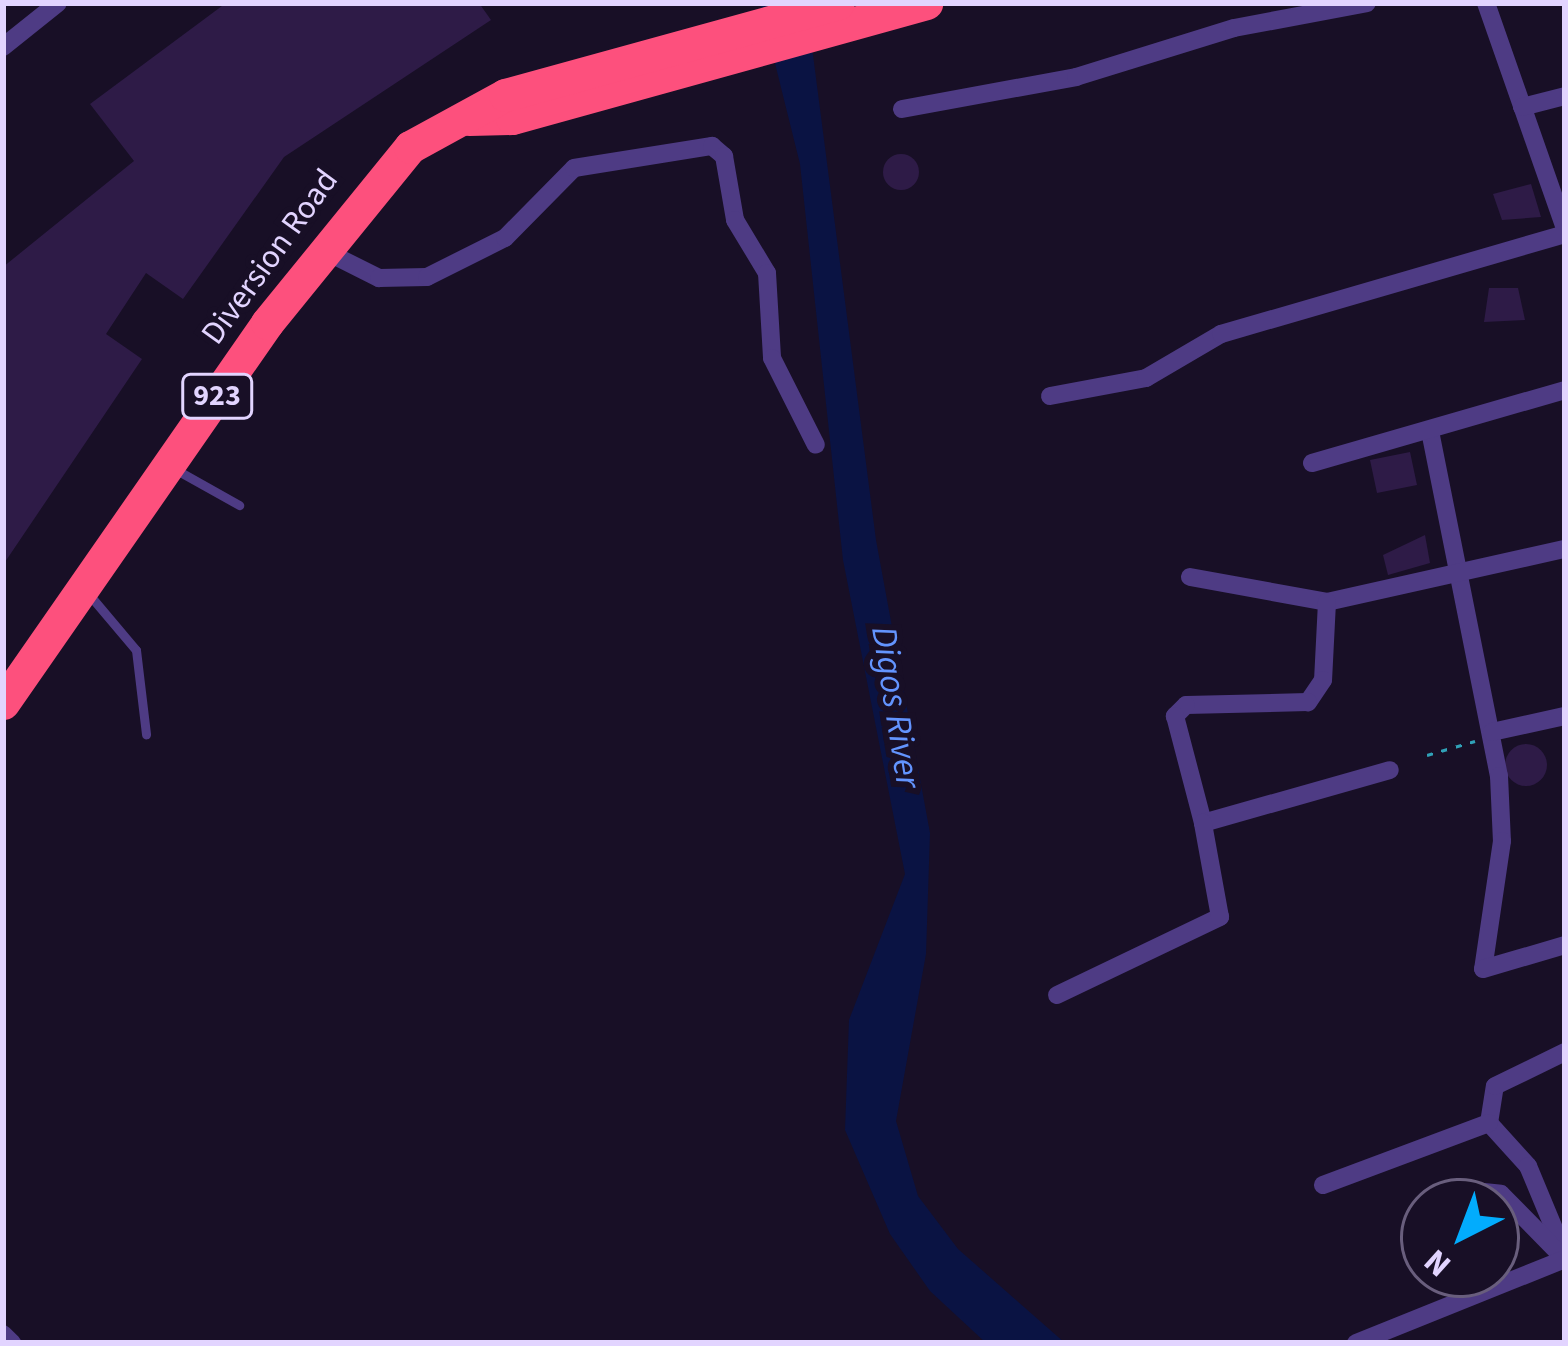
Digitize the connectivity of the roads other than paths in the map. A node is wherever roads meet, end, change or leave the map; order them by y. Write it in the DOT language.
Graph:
graph roads {
  1 [pos="58,3"];
  2 [pos="926,3"];
  3 [pos="1367,3"];
  4 [pos="1486,3"];
  5 [pos="826,15"];
  6 [pos="3,47"];
  7 [pos="1565,96"];
  8 [pos="1522,107"];
  9 [pos="902,109"];
  10 [pos="1565,231"];
  11 [pos="321,250"];
  12 [pos="1565,390"];
  13 [pos="1050,396"];
  14 [pos="1430,431"];
  15 [pos="815,446"];
  16 [pos="1312,463"];
  17 [pos="168,465"];
  18 [pos="239,505"];
  19 [pos="1565,549"];
  20 [pos="1462,573"];
  21 [pos="1190,577"];
  22 [pos="83,589"];
  23 [pos="1327,602"];
  24 [pos="4,700"];
  25 [pos="1565,716"];
  26 [pos="1492,732"];
  27 [pos="146,734"];
  28 [pos="1390,770"];
  29 [pos="1203,823"];
  30 [pos="1565,945"];
  31 [pos="1057,995"];
  32 [pos="1565,1052"];
  33 [pos="1490,1123"];
  34 [pos="1324,1185"];
  35 [pos="1520,1212"];
  36 [pos="1565,1258"];
  37 [pos="1355,1343"];
  1 -- 6 [label="street"];
  2 -- 5 [label="highway, Diversion Road / 923"];
  3 -- 9 [label="street"];
  4 -- 8 [label="street"];
  5 -- 11 [label="highway, Diversion Road / 923"];
  7 -- 8 [label="street"];
  8 -- 10 [label="street"];
  10 -- 13 [label="street"];
  11 -- 15 [label="street"];
  11 -- 17 [label="highway, Diversion Road / 923"];
  12 -- 14 [label="street"];
  14 -- 16 [label="street"];
  14 -- 20 [label="street"];
  17 -- 18 [label="lane"];
  17 -- 22 [label="highway, Diversion Road / 923"];
  19 -- 20 [label="street"];
  20 -- 23 [label="street"];
  20 -- 26 [label="street"];
  21 -- 23 [label="street"];
  22 -- 24 [label="highway, Diversion Road / 923"];
  22 -- 27 [label="lane"];
  23 -- 29 [label="street"];
  25 -- 26 [label="street"];
  26 -- 30 [label="street"];
  28 -- 29 [label="street"];
  29 -- 31 [label="street"];
  32 -- 33 [label="street"];
  33 -- 34 [label="street"];
  33 -- 36 [label="street"];
  35 -- 36 [label="street"];
  36 -- 37 [label="street"];
}
